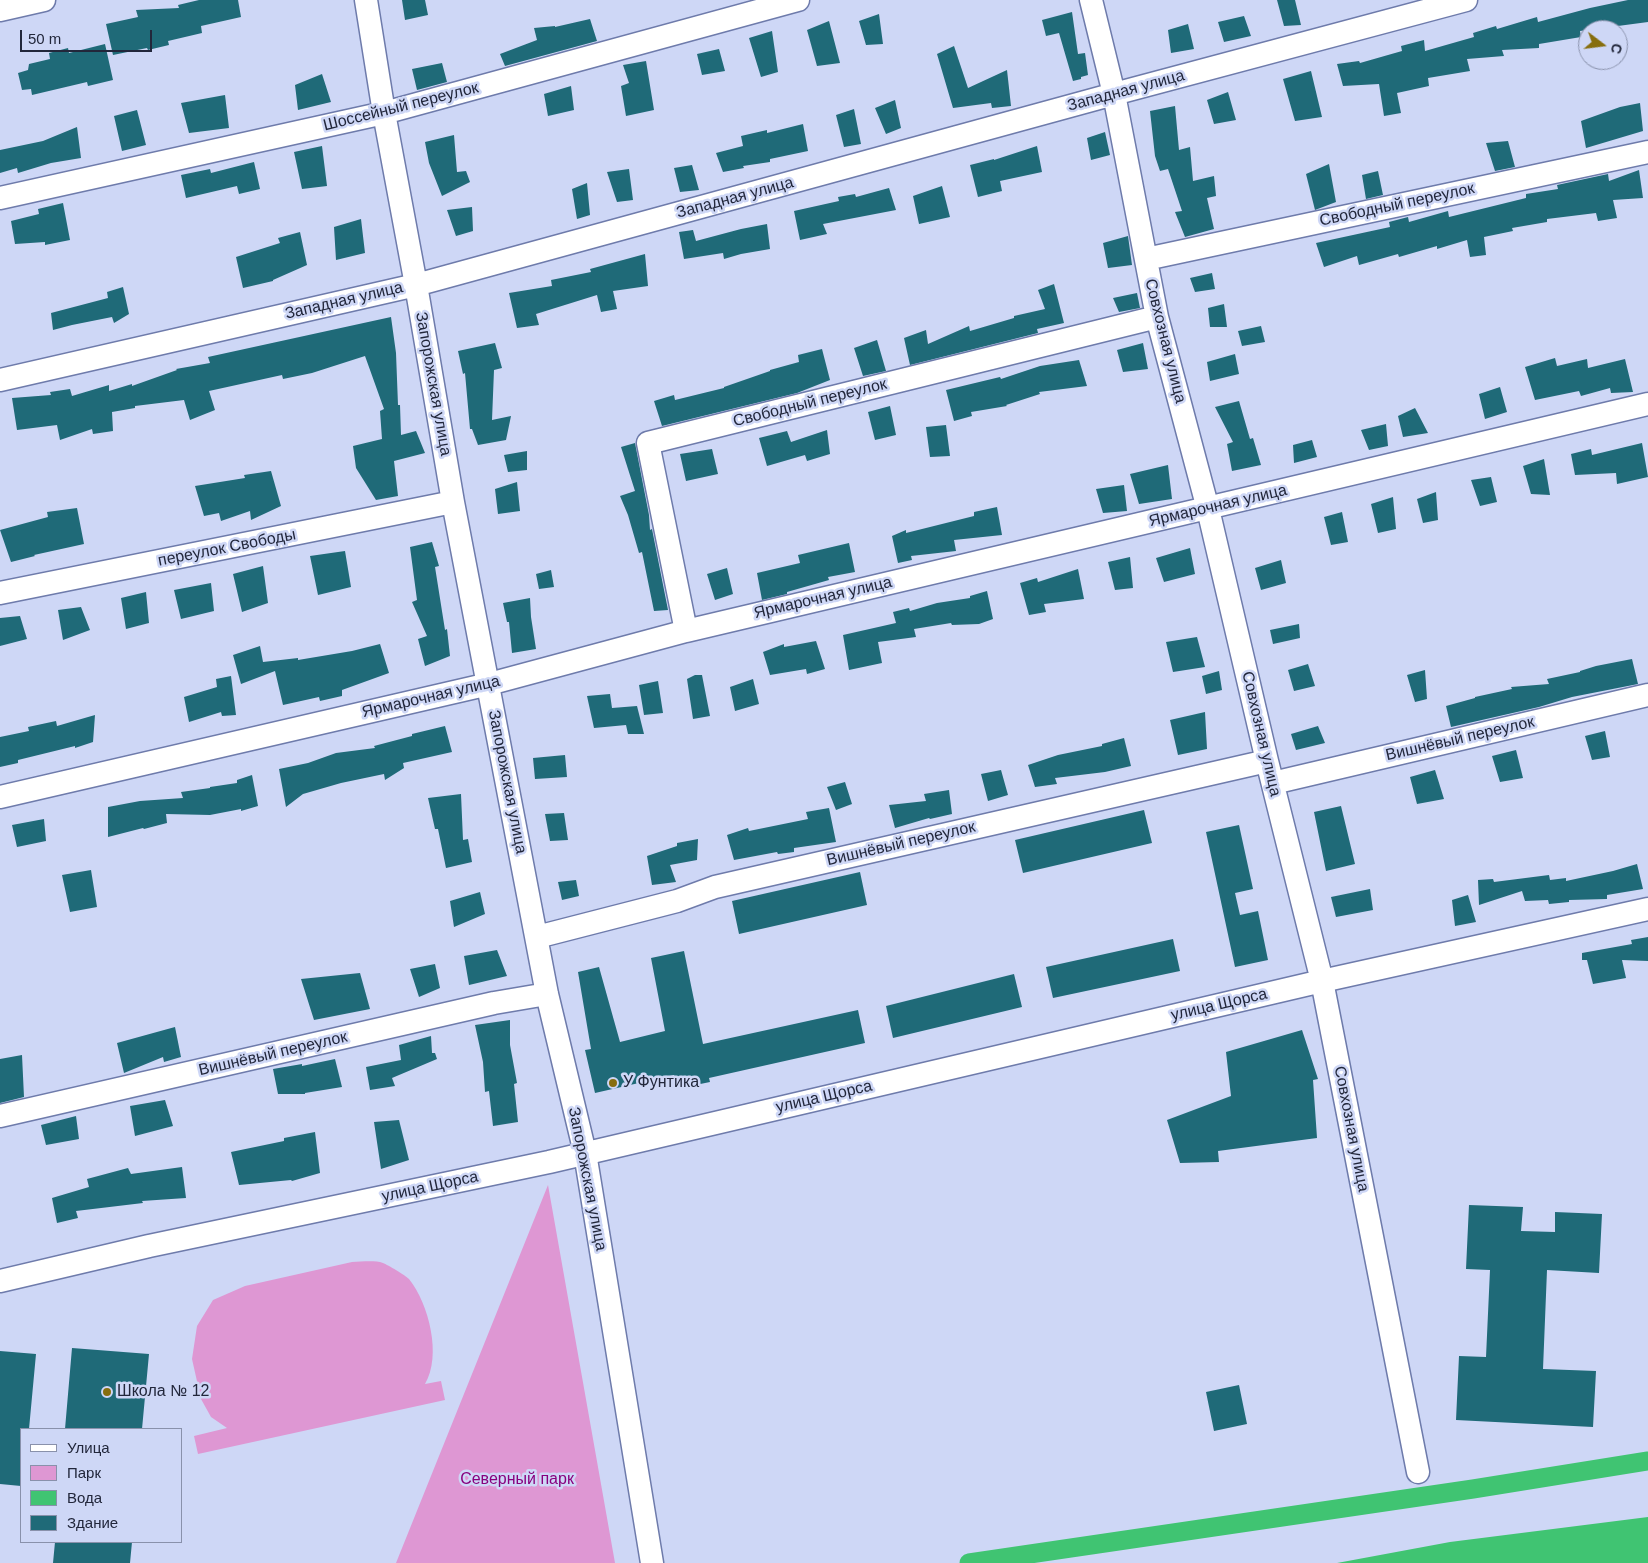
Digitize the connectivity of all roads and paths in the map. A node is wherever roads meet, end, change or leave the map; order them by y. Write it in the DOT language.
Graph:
graph roads {
  1 [pos="44,0"];
  2 [pos="366,0"];
  3 [pos="798,0"];
  4 [pos="1091,0"];
  5 [pos="1466,0"];
  6 [pos="1433,4"];
  7 [pos="0,10"];
  8 [pos="1114,94"];
  9 [pos="384,113"];
  10 [pos="1648,152"];
  11 [pos="0,198"];
  12 [pos="1146,259"];
  13 [pos="416,285"];
  14 [pos="1157,317"];
  15 [pos="0,380"];
  16 [pos="1648,404"];
  17 [pos="453,502"];
  18 [pos="1208,509"];
  19 [pos="0,593"];
  20 [pos="686,630"];
  21 [pos="489,684"];
  22 [pos="1648,695"];
  23 [pos="1267,761"];
  24 [pos="1273,783"];
  25 [pos="0,797"];
  26 [pos="1648,909"];
  27 [pos="537,937"];
  28 [pos="1322,980"];
  29 [pos="547,994"];
  30 [pos="0,1116"];
  31 [pos="585,1153"];
  32 [pos="0,1281"];
  33 [pos="1418,1472"];
  34 [pos="652,1563"];
  1 -- 7 [label="street"];
  2 -- 9 [label="street, Запорожская улица"];
  3 -- 9 [label="street, Шоссейный переулок"];
  4 -- 8 [label="street, Совхозная улица"];
  5 -- 6 [label="street, Западная улица"];
  6 -- 8 [label="street, Западная улица"];
  8 -- 12 [label="street, Совхозная улица"];
  8 -- 13 [label="street, Западная улица"];
  9 -- 11 [label="street, Шоссейный переулок"];
  9 -- 13 [label="street, Запорожская улица"];
  10 -- 12 [label="street, Свободный переулок"];
  12 -- 14 [label="street, Совхозная улица"];
  13 -- 15 [label="street, Западная улица"];
  13 -- 17 [label="street, Запорожская улица"];
  14 -- 18 [label="street, Совхозная улица"];
  14 -- 20 [label="street, Свободный переулок"];
  16 -- 18 [label="street, Ярмарочная улица"];
  17 -- 19 [label="street, переулок Свободы"];
  17 -- 21 [label="street, Запорожская улица"];
  18 -- 20 [label="street, Ярмарочная улица"];
  18 -- 23 [label="street, Совхозная улица"];
  20 -- 21 [label="street, Ярмарочная улица"];
  21 -- 25 [label="street, Ярмарочная улица"];
  21 -- 27 [label="street, Запорожская улица"];
  22 -- 24 [label="street, Вишнёвый переулок"];
  23 -- 24 [label="street, Совхозная улица"];
  23 -- 27 [label="street, Вишнёвый переулок"];
  24 -- 28 [label="street, Совхозная улица"];
  26 -- 28 [label="street, улица Щорса"];
  27 -- 29 [label="street, Запорожская улица"];
  28 -- 31 [label="street, улица Щорса"];
  28 -- 33 [label="street, Совхозная улица"];
  29 -- 30 [label="street, Вишнёвый переулок"];
  29 -- 31 [label="street, Запорожская улица"];
  31 -- 32 [label="street, улица Щорса"];
  31 -- 34 [label="street, Запорожская улица"];
}
